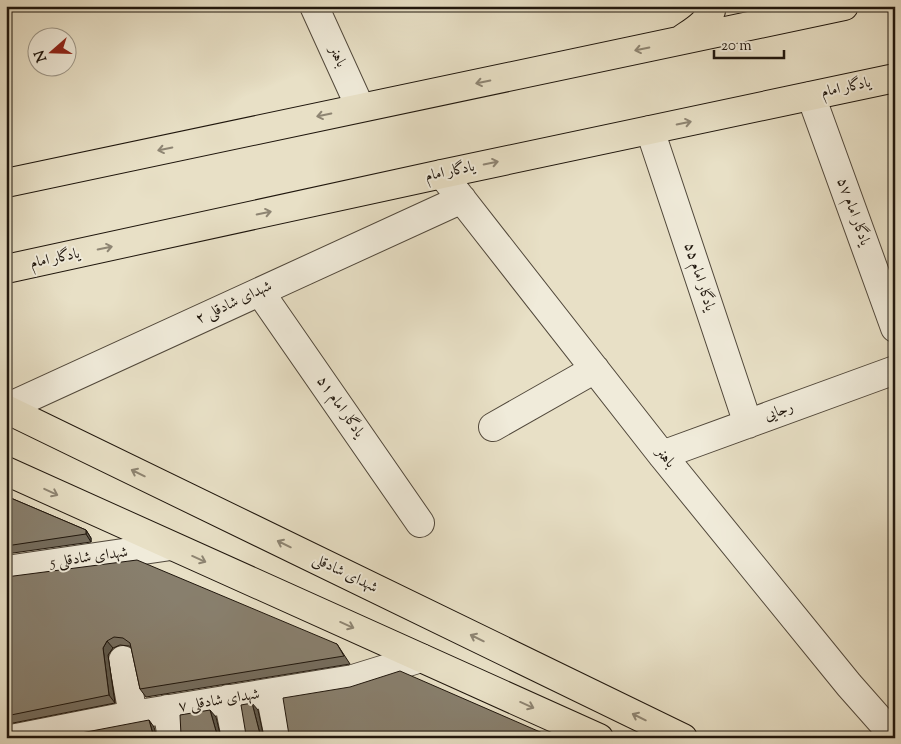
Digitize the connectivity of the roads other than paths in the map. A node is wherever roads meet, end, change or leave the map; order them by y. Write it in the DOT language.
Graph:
graph roads {
  1 [pos="314,6"];
  2 [pos="712,6"];
  3 [pos="844,6"];
  4 [pos="679,42"];
  5 [pos="895,78"];
  6 [pos="811,96"];
  7 [pos="360,107"];
  8 [pos="650,130"];
  9 [pos="442,174"];
  10 [pos="6,183"];
  11 [pos="462,199"];
  12 [pos="6,270"];
  13 [pos="260,292"];
  14 [pos="895,328"];
  15 [pos="595,369"];
  16 [pos="895,370"];
  17 [pos="6,408"];
  18 [pos="748,424"];
  19 [pos="493,428"];
  20 [pos="662,455"];
  21 [pos="6,471"];
  22 [pos="420,523"];
  23 [pos="171,546"];
  24 [pos="6,570"];
  25 [pos="511,654"];
  26 [pos="421,658"];
  27 [pos="123,660"];
  28 [pos="849,685"];
  29 [pos="494,690"];
  30 [pos="270,692"];
  31 [pos="228,700"];
  32 [pos="167,709"];
  33 [pos="130,723"];
  34 [pos="86,731"];
  35 [pos="43,735"];
  36 [pos="895,737"];
  37 [pos="16,738"];
  38 [pos="172,738"];
  39 [pos="236,738"];
  40 [pos="279,738"];
  41 [pos="599,738"];
  42 [pos="683,738"];
  43 [pos="872,738"];
  1 -- 7 [label="street, باهنر"];
  2 -- 4 [label="main road"];
  3 -- 4 [label="main road"];
  4 -- 7 [label="main road, one-way"];
  5 -- 6 [label="main road, یادگار امام"];
  8 -- 6 [label="main road, یادگار امام, one-way"];
  6 -- 14 [label="street, یادگار امام ۵۷"];
  7 -- 10 [label="main road, one-way"];
  9 -- 8 [label="main road, یادگار امام, one-way"];
  8 -- 18 [label="street, یادگار امام ۵۵"];
  9 -- 11 [label="street, باهنر"];
  12 -- 9 [label="main road, یادگار امام, one-way"];
  11 -- 13 [label="street, شهدای شادقلی ۲"];
  11 -- 15 [label="street, باهنر"];
  13 -- 17 [label="street, شهدای شادقلی ۲"];
  13 -- 22 [label="street, یادگار امام ۵۱"];
  15 -- 19 [label="street"];
  15 -- 20 [label="street, باهنر"];
  16 -- 18 [label="street, رجایی"];
  25 -- 17 [label="main road, شهدای شادقلی, one-way"];
  18 -- 20 [label="street, رجایی"];
  20 -- 28 [label="street, باهنر"];
  21 -- 23 [label="main road, one-way"];
  23 -- 24 [label="street, شهدای شادقلی 5"];
  23 -- 26 [label="main road, one-way"];
  25 -- 29 [label="main road"];
  42 -- 25 [label="main road, شهدای شادقلی, one-way"];
  26 -- 29 [label="main road"];
  26 -- 30 [label="street, شهدای شادقلی ۷"];
  27 -- 33 [label="street"];
  28 -- 36 [label="street, باهنر"];
  28 -- 43 [label="street"];
  29 -- 41 [label="main road, one-way"];
  30 -- 31 [label="street, شهدای شادقلی ۷"];
  30 -- 40 [label="street"];
  31 -- 32 [label="street, شهدای شادقلی ۷"];
  31 -- 39 [label="street"];
  32 -- 33 [label="street, شهدای شادقلی ۷"];
  32 -- 38 [label="street"];
  33 -- 34 [label="street, شهدای شادقلی ۷"];
  34 -- 35 [label="street, شهدای شادقلی ۷"];
  35 -- 37 [label="street, شهدای شادقلی ۷"];
}
